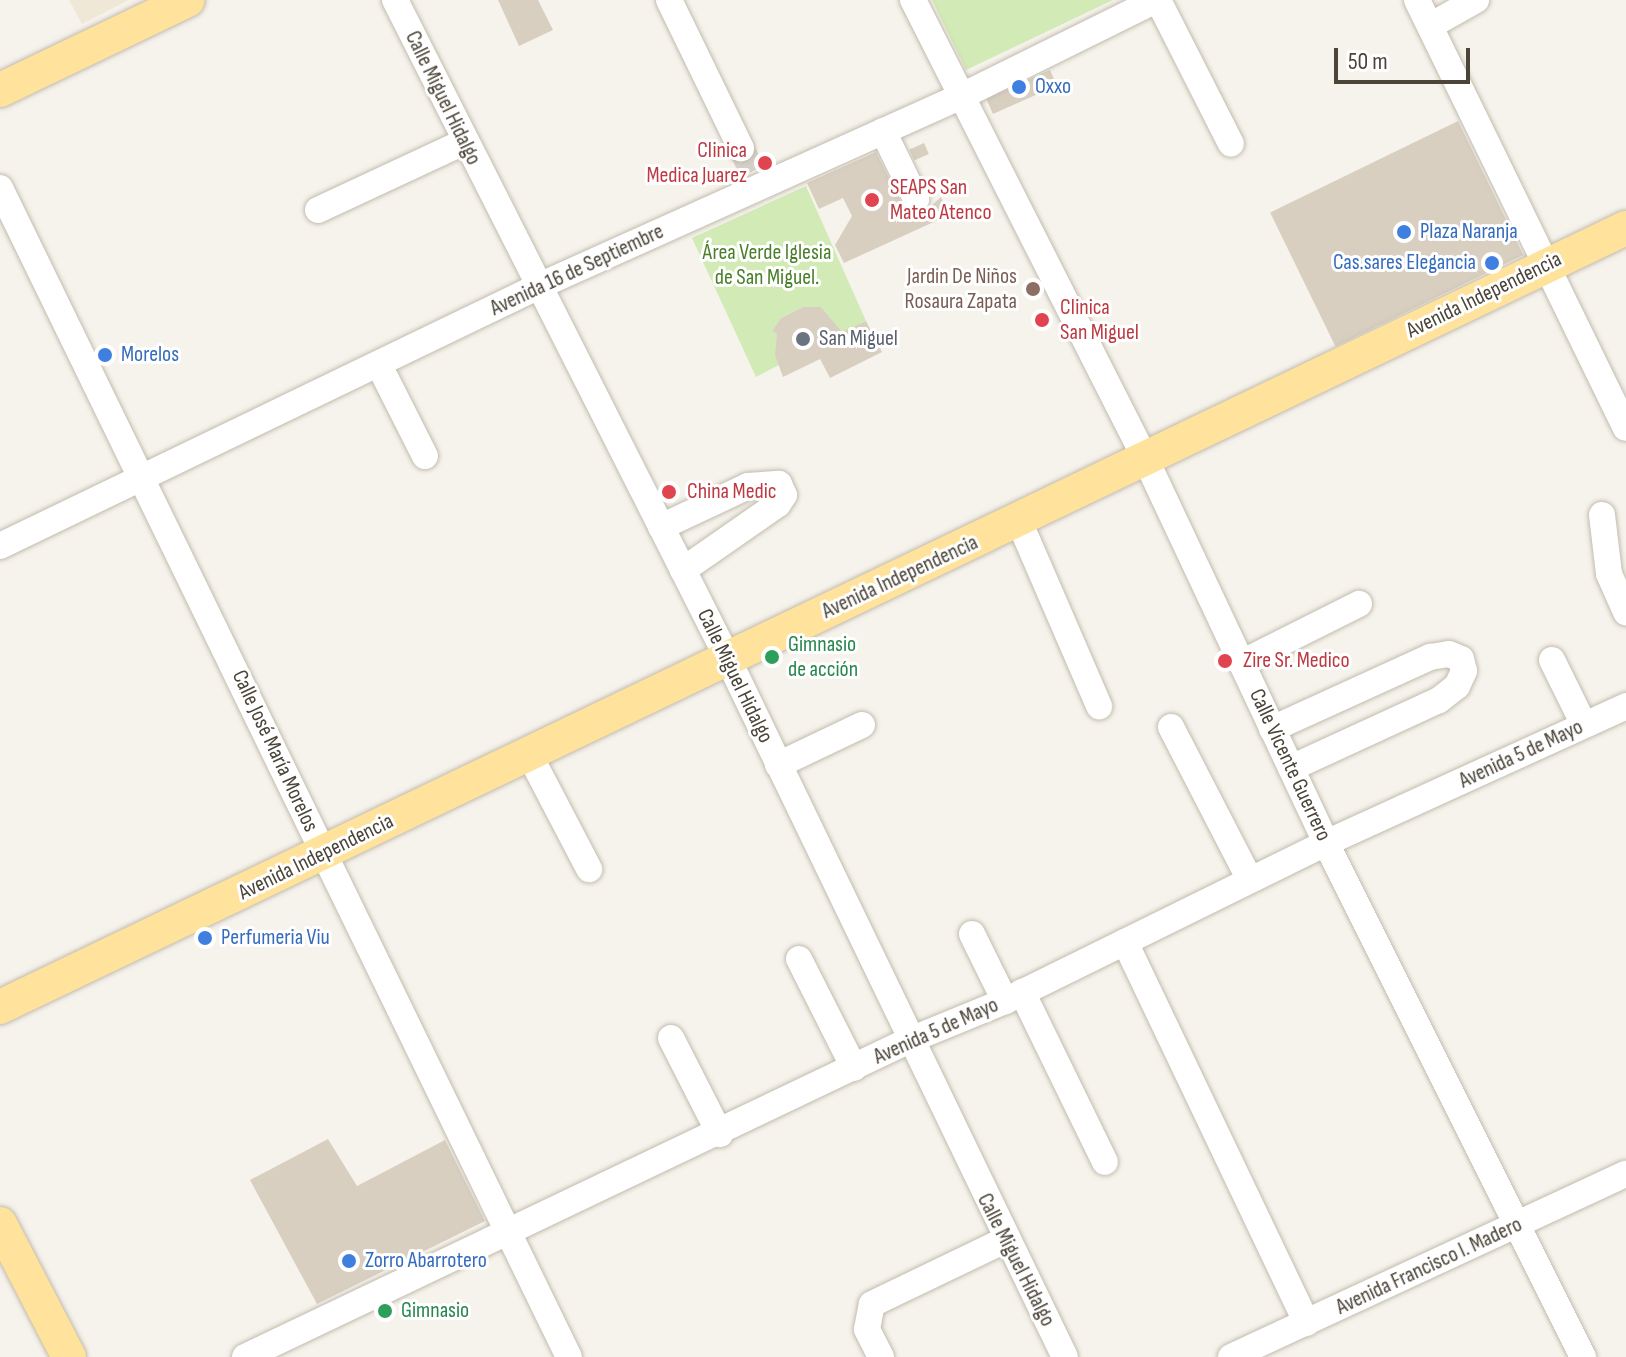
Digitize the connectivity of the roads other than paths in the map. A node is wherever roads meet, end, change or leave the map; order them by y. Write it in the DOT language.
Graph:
graph roads {
  1 [pos="188,0"];
  2 [pos="395,0"];
  3 [pos="669,0"];
  4 [pos="913,0"];
  5 [pos="1157,0"];
  6 [pos="1417,0"];
  7 [pos="1476,0"];
  8 [pos="1430,26"];
  9 [pos="0,90"];
  10 [pos="964,95"];
  11 [pos="883,131"];
  12 [pos="464,142"];
  13 [pos="1231,144"];
  14 [pos="741,148"];
  15 [pos="0,188"];
  16 [pos="916,199"];
  17 [pos="318,210"];
  18 [pos="1626,228"];
  19 [pos="1546,264"];
  20 [pos="539,286"];
  21 [pos="379,365"];
  22 [pos="1626,428"];
  23 [pos="425,456"];
  24 [pos="1147,462"];
  25 [pos="146,479"];
  26 [pos="1602,515"];
  27 [pos="1019,521"];
  28 [pos="661,527"];
  29 [pos="0,546"];
  30 [pos="683,570"];
  31 [pos="1359,604"];
  32 [pos="1626,612"];
  33 [pos="727,657"];
  34 [pos="1552,660"];
  35 [pos="1241,663"];
  36 [pos="1099,706"];
  37 [pos="1626,706"];
  38 [pos="1317,709"];
  39 [pos="862,725"];
  40 [pos="1584,725"];
  41 [pos="1171,727"];
  42 [pos="1272,729"];
  43 [pos="1335,746"];
  44 [pos="529,754"];
  45 [pos="778,765"];
  46 [pos="1291,768"];
  47 [pos="1326,843"];
  48 [pos="323,854"];
  49 [pos="589,869"];
  50 [pos="1250,880"];
  51 [pos="972,934"];
  52 [pos="1125,942"];
  53 [pos="799,959"];
  54 [pos="1014,997"];
  55 [pos="0,1007"];
  56 [pos="671,1038"];
  57 [pos="910,1040"];
  58 [pos="854,1068"];
  59 [pos="720,1134"];
  60 [pos="1105,1162"];
  61 [pos="1626,1174"];
  62 [pos="0,1224"];
  63 [pos="1515,1225"];
  64 [pos="508,1230"];
  65 [pos="1005,1240"];
  66 [pos="1307,1323"];
  67 [pos="69,1357"];
  68 [pos="245,1357"];
  69 [pos="569,1357"];
  70 [pos="881,1357"];
  71 [pos="1065,1357"];
  72 [pos="1231,1357"];
  73 [pos="1583,1357"];
  1 -- 9 [label="main road"];
  2 -- 12 [label="street, Calle Miguel Hidalgo"];
  3 -- 14 [label="street"];
  4 -- 10 [label="street, Calle Vicente Guerrero"];
  5 -- 10 [label="street, Avenida 16 de Septiembre"];
  5 -- 13 [label="street"];
  6 -- 8 [label="street"];
  7 -- 8 [label="street"];
  8 -- 19 [label="street"];
  10 -- 11 [label="street, Avenida 16 de Septiembre"];
  10 -- 24 [label="street, Calle Vicente Guerrero"];
  11 -- 16 [label="street"];
  11 -- 20 [label="street, Avenida 16 de Septiembre"];
  12 -- 17 [label="street"];
  12 -- 20 [label="street, Calle Miguel Hidalgo"];
  15 -- 25 [label="street, Calle José María Morelos"];
  18 -- 19 [label="main road, Avenida Independencia"];
  19 -- 22 [label="street"];
  19 -- 24 [label="main road, Avenida Independencia"];
  20 -- 21 [label="street, Avenida 16 de Septiembre"];
  20 -- 28 [label="street, Calle Miguel Hidalgo"];
  21 -- 23 [label="street"];
  21 -- 25 [label="street, Avenida 16 de Septiembre"];
  24 -- 27 [label="main road, Avenida Independencia"];
  24 -- 35 [label="street, Calle Vicente Guerrero"];
  25 -- 29 [label="street, Avenida 16 de Septiembre"];
  25 -- 48 [label="street, Calle José María Morelos"];
  26 -- 32 [label="street"];
  27 -- 33 [label="main road, Avenida Independencia"];
  27 -- 36 [label="street"];
  28 -- 30 [label="street, Calle Miguel Hidalgo"];
  28 -- 30 [label="street"];
  30 -- 33 [label="street, Calle Miguel Hidalgo"];
  31 -- 35 [label="street"];
  33 -- 44 [label="main road, Avenida Independencia"];
  33 -- 45 [label="street, Calle Miguel Hidalgo"];
  34 -- 40 [label="street"];
  35 -- 42 [label="street, Calle Vicente Guerrero"];
  37 -- 40 [label="street, Avenida 5 de Mayo"];
  38 -- 42 [label="street"];
  38 -- 43 [label="street"];
  38 -- 43 [label="street"];
  39 -- 45 [label="street"];
  40 -- 47 [label="street, Avenida 5 de Mayo"];
  41 -- 50 [label="street"];
  42 -- 46 [label="street, Calle Vicente Guerrero"];
  43 -- 46 [label="street"];
  44 -- 48 [label="main road, Avenida Independencia"];
  44 -- 49 [label="street"];
  45 -- 57 [label="street, Calle Miguel Hidalgo"];
  46 -- 47 [label="street, Calle Vicente Guerrero"];
  47 -- 50 [label="street, Avenida 5 de Mayo"];
  47 -- 63 [label="street, Calle Vicente Guerrero"];
  48 -- 55 [label="main road, Avenida Independencia"];
  48 -- 64 [label="street, Calle José María Morelos"];
  50 -- 52 [label="street, Avenida 5 de Mayo"];
  51 -- 54 [label="street"];
  52 -- 54 [label="street, Avenida 5 de Mayo"];
  52 -- 66 [label="street"];
  53 -- 58 [label="street"];
  54 -- 57 [label="street, Avenida 5 de Mayo"];
  54 -- 60 [label="street"];
  56 -- 59 [label="street"];
  57 -- 58 [label="street, Avenida 5 de Mayo"];
  57 -- 65 [label="street, Calle Miguel Hidalgo"];
  58 -- 59 [label="street, Avenida 5 de Mayo"];
  59 -- 64 [label="street, Avenida 5 de Mayo"];
  61 -- 63 [label="street, Avenida Francisco I. Madero"];
  62 -- 67 [label="main road"];
  63 -- 66 [label="street, Avenida Francisco I. Madero"];
  63 -- 73 [label="street, Calle Vicente Guerrero"];
  64 -- 68 [label="street, Avenida 5 de Mayo"];
  64 -- 69 [label="street, Calle José María Morelos"];
  65 -- 70 [label="street"];
  65 -- 71 [label="street, Calle Miguel Hidalgo"];
  66 -- 72 [label="street, Avenida Francisco I. Madero"];
}
